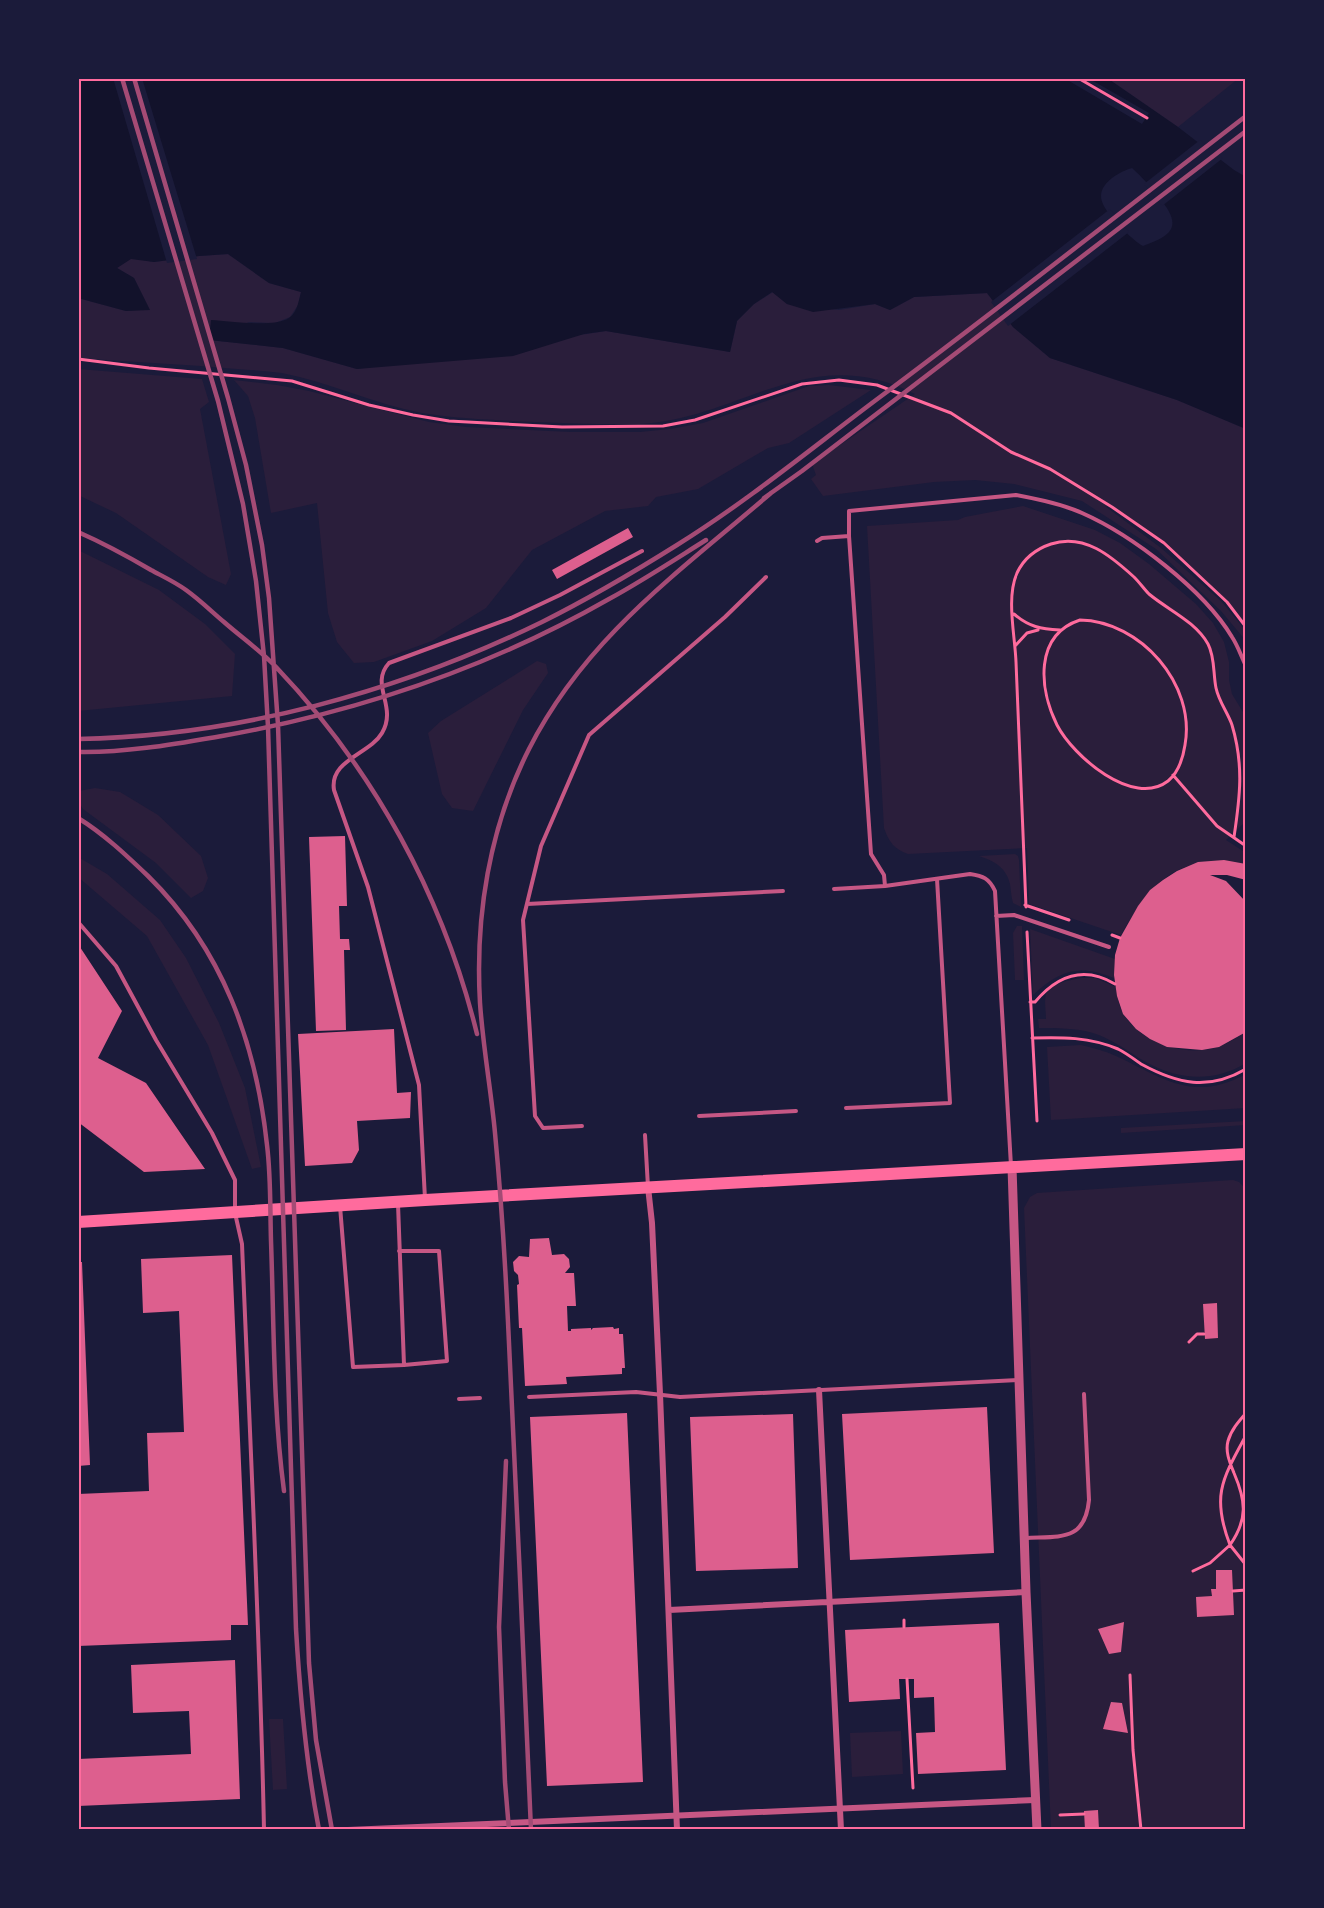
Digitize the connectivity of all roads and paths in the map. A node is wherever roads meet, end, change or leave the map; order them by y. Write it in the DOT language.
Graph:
graph roads {
  1 [pos="1078,78"];
  2 [pos="1147,118"];
  3 [pos="78,359"];
  4 [pos="849,536"];
  5 [pos="817,541"];
  6 [pos="642,551"];
  7 [pos="766,577"];
  8 [pos="1013,613"];
  9 [pos="1246,627"];
  10 [pos="1039,629"];
  11 [pos="1060,630"];
  12 [pos="1015,646"];
  13 [pos="1246,666"];
  14 [pos="1173,775"];
  15 [pos="1234,837"];
  16 [pos="1246,846"];
  17 [pos="938,879"];
  18 [pos="885,886"];
  19 [pos="834,889"];
  20 [pos="783,891"];
  21 [pos="527,904"];
  22 [pos="996,916"];
  23 [pos="1026,919"];
  24 [pos="78,922"];
  25 [pos="1109,947"];
  26 [pos="1115,984"];
  27 [pos="1030,1002"];
  28 [pos="1032,1038"];
  29 [pos="1246,1069"];
  30 [pos="846,1108"];
  31 [pos="796,1111"];
  32 [pos="699,1116"];
  33 [pos="1037,1121"];
  34 [pos="582,1126"];
  35 [pos="645,1135"];
  36 [pos="1246,1154"];
  37 [pos="1012,1167"];
  38 [pos="648,1188"];
  39 [pos="425,1200"];
  40 [pos="398,1202"];
  41 [pos="340,1205"];
  42 [pos="235,1213"];
  43 [pos="78,1222"];
  44 [pos="399,1251"];
  45 [pos="1204,1334"];
  46 [pos="1189,1341"];
  47 [pos="404,1365"];
  48 [pos="1020,1380"];
  49 [pos="819,1390"];
  50 [pos="660,1394"];
  51 [pos="1084,1394"];
  52 [pos="529,1397"];
  53 [pos="480,1398"];
  54 [pos="459,1399"];
  55 [pos="1246,1413"];
  56 [pos="1244,1439"];
  57 [pos="1230,1464"];
  58 [pos="1025,1539"];
  59 [pos="1230,1545"];
  60 [pos="1246,1565"];
  61 [pos="1193,1571"];
  62 [pos="1233,1590"];
  63 [pos="1246,1590"];
  64 [pos="1026,1592"];
  65 [pos="830,1602"];
  66 [pos="669,1610"];
  67 [pos="904,1620"];
  68 [pos="904,1627"];
  69 [pos="1130,1675"];
  70 [pos="907,1679"];
  71 [pos="913,1788"];
  72 [pos="1035,1800"];
  73 [pos="840,1809"];
  74 [pos="1084,1814"];
  75 [pos="1060,1815"];
  76 [pos="677,1817"];
  77 [pos="264,1830"];
  78 [pos="348,1830"];
  79 [pos="677,1830"];
  80 [pos="842,1830"];
  81 [pos="1036,1830"];
  82 [pos="1141,1830"];
  1 -- 2 [label="path"];
  3 -- 9 [label="path"];
  4 -- 5 [label="lane"];
  4 -- 13 [label="lane"];
  4 -- 18 [label="lane"];
  6 -- 39 [label="lane"];
  7 -- 21 [label="lane"];
  8 -- 10 [label="path"];
  8 -- 12 [label="path"];
  8 -- 15 [label="path"];
  10 -- 11 [label="path"];
  10 -- 12 [label="path"];
  11 -- 14 [label="path"];
  11 -- 14 [label="path"];
  12 -- 23 [label="path"];
  14 -- 15 [label="path"];
  15 -- 16 [label="path"];
  17 -- 18 [label="lane"];
  17 -- 22 [label="lane"];
  17 -- 30 [label="lane"];
  18 -- 19 [label="lane"];
  20 -- 21 [label="lane"];
  21 -- 34 [label="lane"];
  22 -- 23 [label="lane"];
  22 -- 37 [label="lane"];
  23 -- 25 [label="lane"];
  23 -- 27 [label="path"];
  24 -- 42 [label="lane"];
  26 -- 27 [label="path"];
  27 -- 28 [label="path"];
  28 -- 29 [label="path"];
  28 -- 33 [label="path"];
  31 -- 32 [label="lane"];
  35 -- 38 [label="lane"];
  36 -- 37 [label="main road"];
  37 -- 38 [label="main road"];
  37 -- 48 [label="street"];
  38 -- 39 [label="main road"];
  38 -- 50 [label="street"];
  39 -- 40 [label="main road"];
  40 -- 41 [label="main road"];
  40 -- 44 [label="lane"];
  41 -- 42 [label="main road"];
  41 -- 47 [label="lane"];
  42 -- 43 [label="main road"];
  42 -- 77 [label="lane"];
  44 -- 47 [label="lane"];
  44 -- 47 [label="lane"];
  45 -- 46 [label="path"];
  48 -- 49 [label="lane"];
  48 -- 58 [label="street"];
  49 -- 50 [label="lane"];
  49 -- 65 [label="street"];
  50 -- 52 [label="lane"];
  50 -- 66 [label="street"];
  51 -- 58 [label="lane"];
  53 -- 54 [label="lane"];
  55 -- 57 [label="path"];
  56 -- 57 [label="path"];
  57 -- 59 [label="path"];
  57 -- 59 [label="path"];
  58 -- 64 [label="street"];
  59 -- 60 [label="path"];
  59 -- 61 [label="path"];
  62 -- 63 [label="path"];
  64 -- 65 [label="street"];
  64 -- 72 [label="street"];
  65 -- 66 [label="street"];
  65 -- 73 [label="street"];
  66 -- 76 [label="street"];
  67 -- 68 [label="path"];
  69 -- 82 [label="path"];
  70 -- 71 [label="path"];
  72 -- 73 [label="street"];
  72 -- 81 [label="street"];
  73 -- 76 [label="street"];
  73 -- 80 [label="street"];
  74 -- 75 [label="path"];
  76 -- 78 [label="street"];
  76 -- 79 [label="street"];
}
